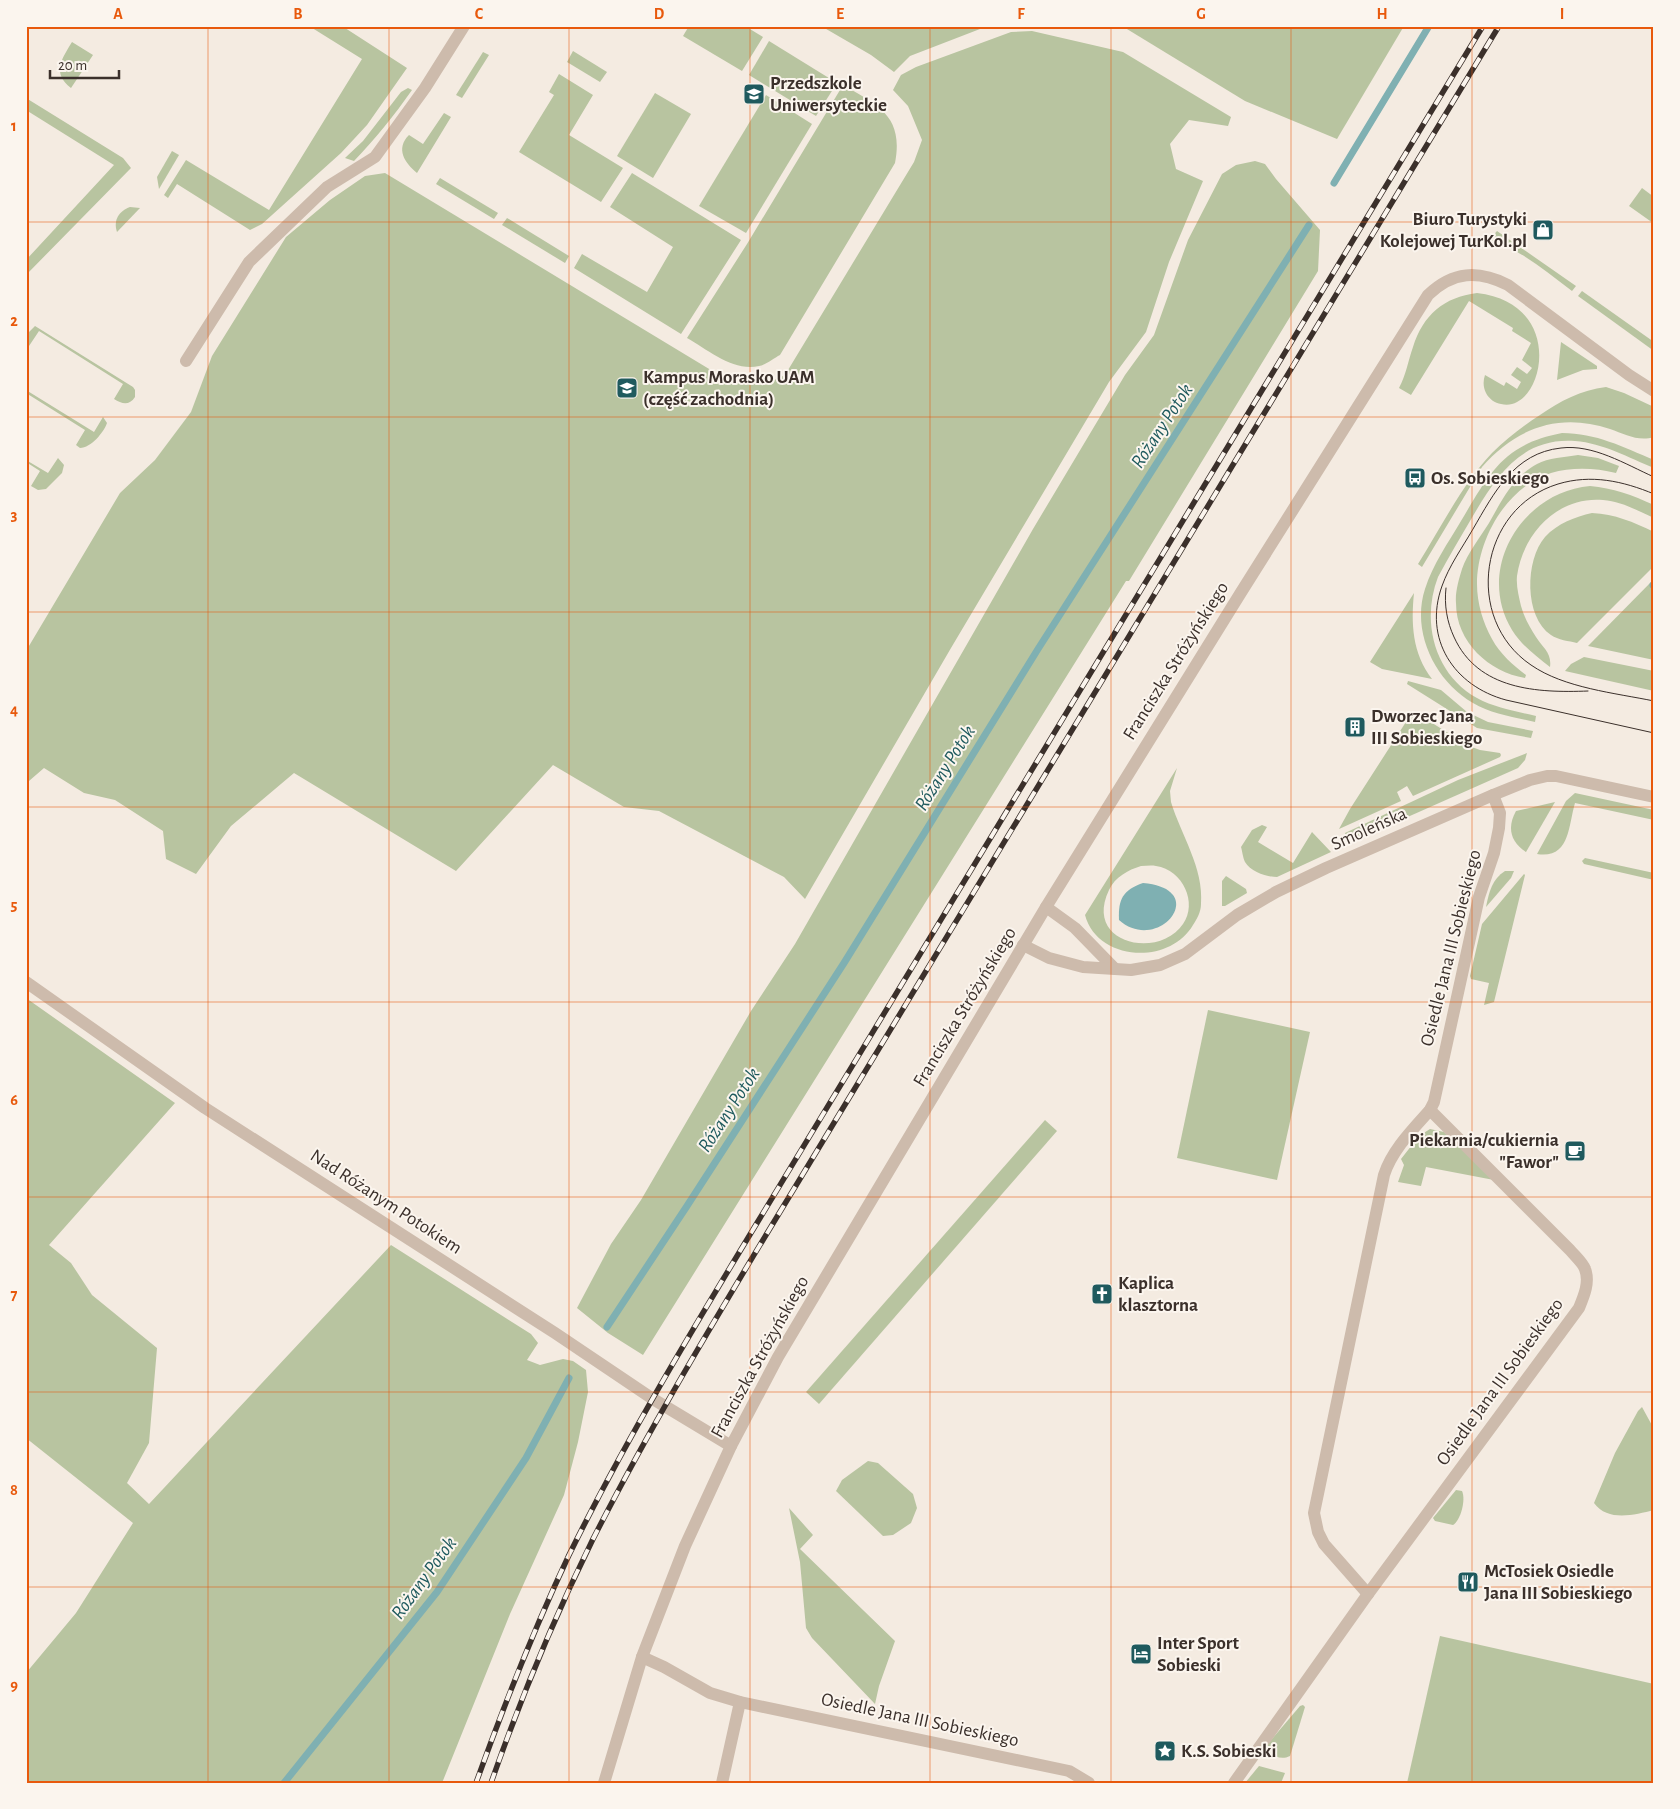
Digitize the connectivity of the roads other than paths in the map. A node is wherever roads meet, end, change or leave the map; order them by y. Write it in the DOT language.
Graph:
graph roads {
  1 [pos="464,26"];
  2 [pos="186,361"];
  3 [pos="1654,391"];
  4 [pos="1493,795"];
  5 [pos="1654,797"];
  6 [pos="1046,907"];
  7 [pos="1023,945"];
  8 [pos="1115,969"];
  9 [pos="26,982"];
  10 [pos="1430,1110"];
  11 [pos="731,1446"];
  12 [pos="1368,1594"];
  13 [pos="642,1658"];
  14 [pos="740,1702"];
  15 [pos="604,1783"];
  16 [pos="722,1783"];
  17 [pos="1089,1783"];
  18 [pos="1234,1783"];
  1 -- 2 [label="street"];
  3 -- 6 [label="street, Franciszka Stróżyńskiego"];
  4 -- 5 [label="street, Smoleńska"];
  4 -- 8 [label="street, Smoleńska"];
  4 -- 10 [label="street, Osiedle Jana III Sobieskiego"];
  6 -- 7 [label="street, Franciszka Stróżyńskiego"];
  6 -- 8 [label="street"];
  7 -- 8 [label="street, Smoleńska"];
  7 -- 11 [label="street, Franciszka Stróżyńskiego"];
  9 -- 11 [label="street, Nad Różanym Potokiem"];
  10 -- 12 [label="street, Osiedle Jana III Sobieskiego"];
  10 -- 12 [label="street, Osiedle Jana III Sobieskiego"];
  11 -- 13 [label="street, Franciszka Stróżyńskiego"];
  12 -- 18 [label="street, Osiedle Jana III Sobieskiego"];
  13 -- 14 [label="street, Osiedle Jana III Sobieskiego"];
  13 -- 15 [label="street, Franciszka Stróżyńskiego"];
  14 -- 16 [label="street"];
  14 -- 17 [label="street, Osiedle Jana III Sobieskiego"];
}
